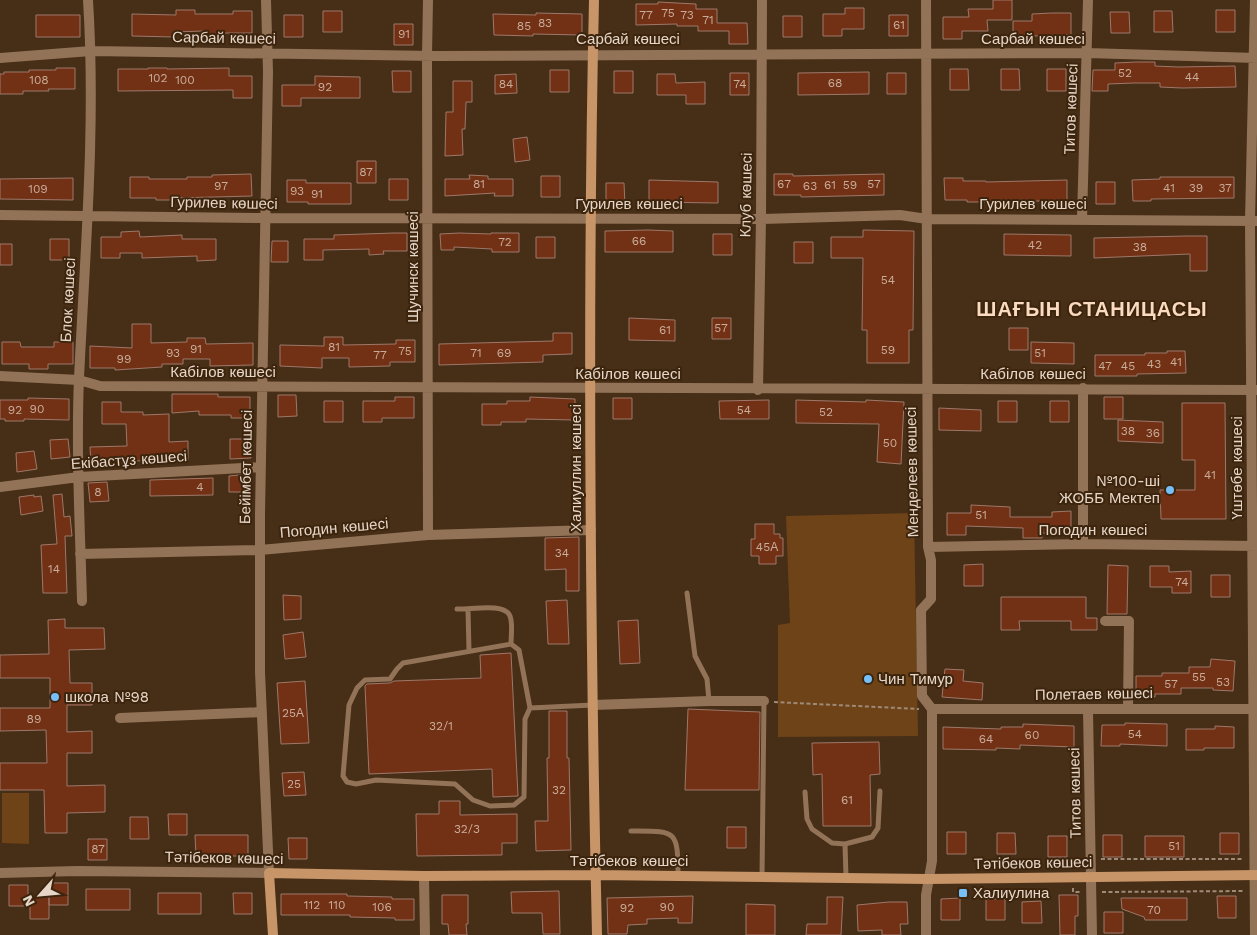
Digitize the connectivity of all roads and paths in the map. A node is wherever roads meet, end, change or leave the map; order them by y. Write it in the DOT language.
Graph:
graph roads {
  1 [pos="88,0"];
  2 [pos="266,0"];
  3 [pos="428,0"];
  4 [pos="594,0"];
  5 [pos="762,0"];
  6 [pos="926,0"];
  7 [pos="1088,0"];
  8 [pos="1255,0"];
  9 [pos="91,51"];
  10 [pos="1088,53"];
  11 [pos="268,54"];
  12 [pos="592,54"];
  13 [pos="762,54"];
  14 [pos="925,55"];
  15 [pos="427,56"];
  16 [pos="0,58"];
  17 [pos="1256,58"];
  18 [pos="0,215"];
  19 [pos="88,216"];
  20 [pos="265,218"];
  21 [pos="428,218"];
  22 [pos="590,218"];
  23 [pos="761,219"];
  24 [pos="927,219"];
  25 [pos="1082,219"];
  26 [pos="1254,221"];
  27 [pos="0,376"];
  28 [pos="79,380"];
  29 [pos="263,387"];
  30 [pos="427,388"];
  31 [pos="1083,388"];
  32 [pos="591,389"];
  33 [pos="758,390"];
  34 [pos="926,390"];
  35 [pos="1254,390"];
  36 [pos="261,467"];
  37 [pos="79,477"];
  38 [pos="0,487"];
  39 [pos="591,530"];
  40 [pos="428,535"];
  41 [pos="1083,544"];
  42 [pos="1255,546"];
  43 [pos="928,547"];
  44 [pos="260,550"];
  45 [pos="80,554"];
  46 [pos="687,593"];
  47 [pos="82,601"];
  48 [pos="457,609"];
  49 [pos="468,610"];
  50 [pos="1105,621"];
  51 [pos="511,644"];
  52 [pos="469,652"];
  53 [pos="709,701"];
  54 [pos="764,702"];
  55 [pos="593,705"];
  56 [pos="530,708"];
  57 [pos="1128,708"];
  58 [pos="932,709"];
  59 [pos="1255,709"];
  60 [pos="1088,710"];
  61 [pos="261,712"];
  62 [pos="120,718"];
  63 [pos="880,791"];
  64 [pos="806,792"];
  65 [pos="631,831"];
  66 [pos="845,844"];
  67 [pos="1254,858"];
  68 [pos="1074,860"];
  69 [pos="1092,860"];
  70 [pos="0,873"];
  71 [pos="269,873"];
  72 [pos="595,875"];
  73 [pos="1255,875"];
  74 [pos="424,876"];
  75 [pos="678,876"];
  76 [pos="762,876"];
  77 [pos="846,877"];
  78 [pos="1092,877"];
  79 [pos="928,879"];
  80 [pos="1253,890"];
  81 [pos="1073,892"];
  82 [pos="1092,892"];
  83 [pos="273,935"];
  84 [pos="425,935"];
  85 [pos="597,935"];
  86 [pos="926,935"];
  87 [pos="1092,935"];
  88 [pos="1254,935"];
  1 -- 9 [label="street, Блок көшесі"];
  2 -- 11 [label="street, Бейімбет көшесі"];
  3 -- 15 [label="street, Щучинск көшесі"];
  4 -- 12 [label="main road, Халиуллин көшесі"];
  5 -- 13 [label="street, Клуб көшесі"];
  6 -- 14 [label="street, Менделеев көшесі"];
  7 -- 10 [label="street, Титов көшесі"];
  8 -- 17 [label="street, Үштөбе көшесі"];
  9 -- 11 [label="street, Сарбай көшесі"];
  9 -- 16 [label="street, Сарбай көшесі"];
  9 -- 19 [label="street, Блок көшесі"];
  10 -- 14 [label="street, Сарбай көшесі"];
  10 -- 17 [label="street, Сарбай көшесі"];
  10 -- 25 [label="street, Титов көшесі"];
  11 -- 15 [label="street, Сарбай көшесі"];
  11 -- 20 [label="street, Бейімбет көшесі"];
  12 -- 13 [label="street, Сарбай көшесі"];
  12 -- 15 [label="street, Сарбай көшесі"];
  12 -- 22 [label="main road, Халиуллин көшесі"];
  13 -- 14 [label="street, Сарбай көшесі"];
  13 -- 23 [label="street, Клуб көшесі"];
  14 -- 24 [label="street, Менделеев көшесі"];
  15 -- 21 [label="street, Щучинск көшесі"];
  17 -- 26 [label="street, Үштөбе көшесі"];
  18 -- 19 [label="street, Гурилев көшесі"];
  19 -- 20 [label="street, Гурилев көшесі"];
  19 -- 28 [label="street, Блок көшесі"];
  20 -- 21 [label="street, Гурилев көшесі"];
  20 -- 29 [label="street, Бейімбет көшесі"];
  21 -- 22 [label="street, Гурилев көшесі"];
  21 -- 30 [label="street, Щучинск көшесі"];
  22 -- 23 [label="street, Гурилев көшесі"];
  22 -- 32 [label="main road, Халиуллин көшесі"];
  23 -- 24 [label="street, Гурилев көшесі"];
  23 -- 33 [label="street, Клуб көшесі"];
  24 -- 25 [label="street, Гурилев көшесі"];
  24 -- 34 [label="street, Менделеев көшесі"];
  25 -- 26 [label="street, Гурилев көшесі"];
  26 -- 35 [label="street, Үштөбе көшесі"];
  27 -- 28 [label="street, Кабілов көшесі"];
  28 -- 29 [label="street, Кабілов көшесі"];
  28 -- 37 [label="street, Блок көшесі"];
  29 -- 30 [label="street, Кабілов көшесі"];
  29 -- 36 [label="street, Бейімбет көшесі"];
  30 -- 32 [label="street, Кабілов көшесі"];
  30 -- 40 [label="street, Щучинск көшесі"];
  31 -- 34 [label="street, Кабілов көшесі"];
  31 -- 35 [label="street, Кабілов көшесі"];
  31 -- 41 [label="street"];
  32 -- 33 [label="street, Кабілов көшесі"];
  32 -- 39 [label="main road, Халиуллин көшесі"];
  33 -- 34 [label="street, Кабілов көшесі"];
  34 -- 43 [label="street, Менделеев көшесі"];
  35 -- 42 [label="street, Үштөбе көшесі"];
  36 -- 37 [label="street, Екібастұз көшесі"];
  36 -- 44 [label="street, Бейімбет көшесі"];
  37 -- 38 [label="street, Екібастұз көшесі"];
  37 -- 45 [label="street, Блок көшесі"];
  39 -- 40 [label="street, Погодин көшесі"];
  39 -- 55 [label="main road, Халиуллин көшесі"];
  40 -- 44 [label="street, Погодин көшесі"];
  41 -- 42 [label="street, Погодин көшесі"];
  41 -- 43 [label="street, Погодин көшесі"];
  42 -- 59 [label="street, Үштөбе көшесі"];
  43 -- 58 [label="street, Менделеев көшесі"];
  44 -- 45 [label="street, Погодин көшесі"];
  44 -- 61 [label="street, Бейімбет көшесі"];
  45 -- 47 [label="street, Блок көшесі"];
  46 -- 53 [label="lane"];
  48 -- 49 [label="lane"];
  49 -- 51 [label="lane"];
  49 -- 52 [label="lane"];
  50 -- 57 [label="street"];
  51 -- 52 [label="lane"];
  51 -- 56 [label="lane"];
  52 -- 56 [label="lane"];
  53 -- 54 [label="street"];
  53 -- 55 [label="street"];
  54 -- 58 [label="path"];
  54 -- 76 [label="lane"];
  55 -- 56 [label="lane"];
  55 -- 72 [label="main road, Халиуллин көшесі"];
  57 -- 59 [label="street, Полетаев көшесі"];
  57 -- 60 [label="street, Полетаев көшесі"];
  58 -- 60 [label="street, Полетаев көшесі"];
  58 -- 79 [label="street, Менделеев көшесі"];
  59 -- 67 [label="street, Үштөбе көшесі"];
  60 -- 69 [label="street, Титов көшесі"];
  61 -- 62 [label="street"];
  61 -- 71 [label="street, Бейімбет көшесі"];
  63 -- 66 [label="lane"];
  64 -- 66 [label="lane"];
  65 -- 75 [label="lane"];
  66 -- 77 [label="lane"];
  67 -- 69 [label="path"];
  67 -- 73 [label="street, Үштөбе көшесі"];
  68 -- 69 [label="path"];
  69 -- 78 [label="street, Титов көшесі"];
  70 -- 71 [label="street, Тәтібеков көшесі"];
  71 -- 74 [label="main road, Тәтібеков көшесі"];
  71 -- 83 [label="main road, Бейімбет көшесі"];
  72 -- 74 [label="main road, Тәтібеков көшесі"];
  72 -- 75 [label="main road, Тәтібеков көшесі"];
  72 -- 85 [label="main road, Халиуллин көшесі"];
  73 -- 78 [label="main road, Тәтібеков көшесі"];
  73 -- 80 [label="street, Үштөбе көшесі"];
  74 -- 84 [label="street"];
  75 -- 76 [label="main road, Тәтібеков көшесі"];
  76 -- 77 [label="main road, Тәтібеков көшесі"];
  77 -- 79 [label="main road, Тәтібеков көшесі"];
  78 -- 79 [label="main road, Тәтібеков көшесі"];
  78 -- 82 [label="street, Титов көшесі"];
  79 -- 86 [label="street, Менделеев көшесі"];
  80 -- 82 [label="path"];
  80 -- 88 [label="street, Үштөбе көшесі"];
  81 -- 82 [label="path"];
  82 -- 87 [label="street, Титов көшесі"];
}
